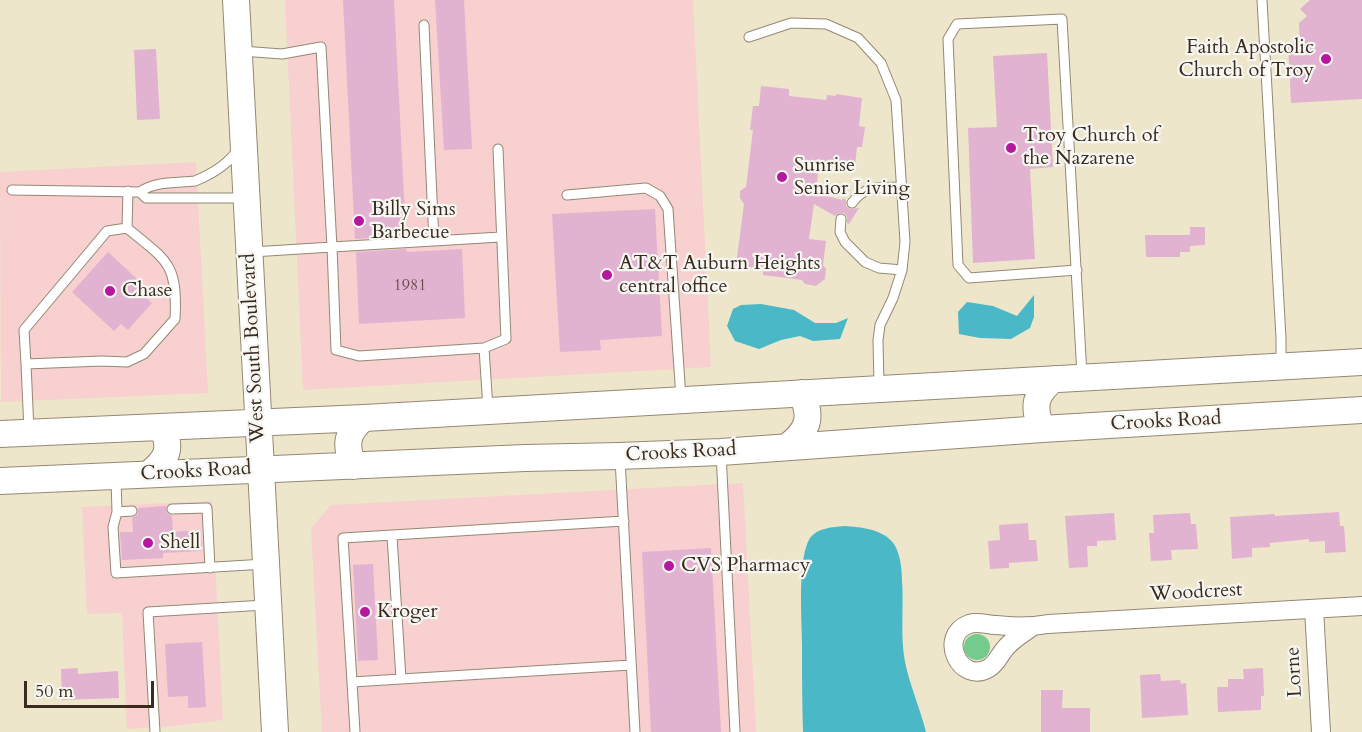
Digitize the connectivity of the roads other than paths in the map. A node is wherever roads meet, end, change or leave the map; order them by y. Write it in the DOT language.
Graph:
graph roads {
  1 [pos="236,0"];
  2 [pos="1262,0"];
  3 [pos="424,25"];
  4 [pos="749,37"];
  5 [pos="239,50"];
  6 [pos="244,140"];
  7 [pos="498,148"];
  8 [pos="902,187"];
  9 [pos="12,190"];
  10 [pos="128,191"];
  11 [pos="140,192"];
  12 [pos="567,195"];
  13 [pos="246,198"];
  14 [pos="852,203"];
  15 [pos="841,219"];
  16 [pos="127,228"];
  17 [pos="501,237"];
  18 [pos="434,241"];
  19 [pos="332,248"];
  20 [pos="249,252"];
  21 [pos="902,270"];
  22 [pos="1077,270"];
  23 [pos="484,348"];
  24 [pos="1362,362"];
  25 [pos="26,364"];
  26 [pos="1281,366"];
  27 [pos="1082,377"];
  28 [pos="1054,379"];
  29 [pos="880,389"];
  30 [pos="801,393"];
  31 [pos="681,400"];
  32 [pos="1362,410"];
  33 [pos="489,411"];
  34 [pos="364,418"];
  35 [pos="258,423"];
  36 [pos="164,428"];
  37 [pos="1042,429"];
  38 [pos="29,433"];
  39 [pos="0,435"];
  40 [pos="787,447"];
  41 [pos="721,452"];
  42 [pos="619,456"];
  43 [pos="353,466"];
  44 [pos="260,470"];
  45 [pos="149,474"];
  46 [pos="116,476"];
  47 [pos="0,481"];
  48 [pos="172,509"];
  49 [pos="117,512"];
  50 [pos="132,512"];
  51 [pos="624,521"];
  52 [pos="392,536"];
  53 [pos="265,564"];
  54 [pos="210,567"];
  55 [pos="267,605"];
  56 [pos="1362,606"];
  57 [pos="1314,609"];
  58 [pos="1032,627"];
  59 [pos="631,665"];
  60 [pos="401,678"];
  61 [pos="352,681"];
  62 [pos="155,732"];
  63 [pos="261,732"];
  64 [pos="275,732"];
  65 [pos="355,732"];
  66 [pos="635,732"];
  67 [pos="735,732"];
  68 [pos="1321,732"];
  1 -- 5 [label="main road, West South Boulevard"];
  2 -- 26 [label="lane"];
  3 -- 18 [label="lane"];
  4 -- 8 [label="lane"];
  5 -- 6 [label="main road, West South Boulevard"];
  5 -- 19 [label="lane"];
  6 -- 11 [label="lane"];
  6 -- 13 [label="main road, West South Boulevard"];
  7 -- 17 [label="lane"];
  8 -- 14 [label="lane"];
  8 -- 21 [label="lane"];
  9 -- 10 [label="lane"];
  10 -- 11 [label="lane"];
  10 -- 16 [label="lane"];
  11 -- 13 [label="lane"];
  12 -- 31 [label="lane"];
  13 -- 20 [label="main road, West South Boulevard"];
  15 -- 21 [label="lane"];
  16 -- 25 [label="lane"];
  16 -- 25 [label="lane"];
  17 -- 18 [label="lane"];
  17 -- 23 [label="lane"];
  18 -- 19 [label="lane"];
  19 -- 20 [label="lane"];
  19 -- 23 [label="lane"];
  20 -- 35 [label="main road, West South Boulevard"];
  21 -- 29 [label="lane"];
  22 -- 22 [label="lane"];
  22 -- 27 [label="lane"];
  23 -- 33 [label="lane"];
  24 -- 26 [label="main road"];
  25 -- 38 [label="lane"];
  26 -- 27 [label="main road"];
  27 -- 28 [label="main road"];
  28 -- 29 [label="main road"];
  28 -- 37 [label="main road"];
  29 -- 30 [label="main road"];
  30 -- 31 [label="main road"];
  30 -- 40 [label="main road"];
  31 -- 33 [label="main road"];
  32 -- 37 [label="main road, Crooks Road"];
  33 -- 34 [label="main road"];
  34 -- 35 [label="main road"];
  34 -- 43 [label="main road"];
  35 -- 36 [label="main road"];
  35 -- 44 [label="main road, West South Boulevard"];
  36 -- 38 [label="main road"];
  36 -- 45 [label="main road"];
  37 -- 40 [label="main road, Crooks Road"];
  38 -- 39 [label="main road"];
  40 -- 41 [label="main road, Crooks Road"];
  41 -- 42 [label="main road, Crooks Road"];
  41 -- 67 [label="lane"];
  42 -- 43 [label="main road, Crooks Road"];
  42 -- 51 [label="lane"];
  43 -- 44 [label="main road, Crooks Road"];
  44 -- 45 [label="main road, Crooks Road"];
  44 -- 53 [label="main road, West South Boulevard"];
  45 -- 46 [label="main road, Crooks Road"];
  46 -- 47 [label="main road, Crooks Road"];
  46 -- 49 [label="lane"];
  48 -- 54 [label="lane"];
  49 -- 50 [label="lane"];
  49 -- 54 [label="lane"];
  51 -- 52 [label="lane"];
  51 -- 59 [label="lane"];
  52 -- 60 [label="lane"];
  52 -- 61 [label="lane"];
  53 -- 54 [label="lane"];
  53 -- 55 [label="main road, West South Boulevard"];
  55 -- 62 [label="lane"];
  55 -- 64 [label="main road, West South Boulevard"];
  56 -- 57 [label="street, Woodcrest"];
  57 -- 58 [label="street, Woodcrest"];
  57 -- 68 [label="street, Lorne"];
  59 -- 60 [label="lane"];
  59 -- 66 [label="lane"];
  60 -- 61 [label="lane"];
  61 -- 65 [label="lane"];
  63 -- 64 [label="street"];
}
